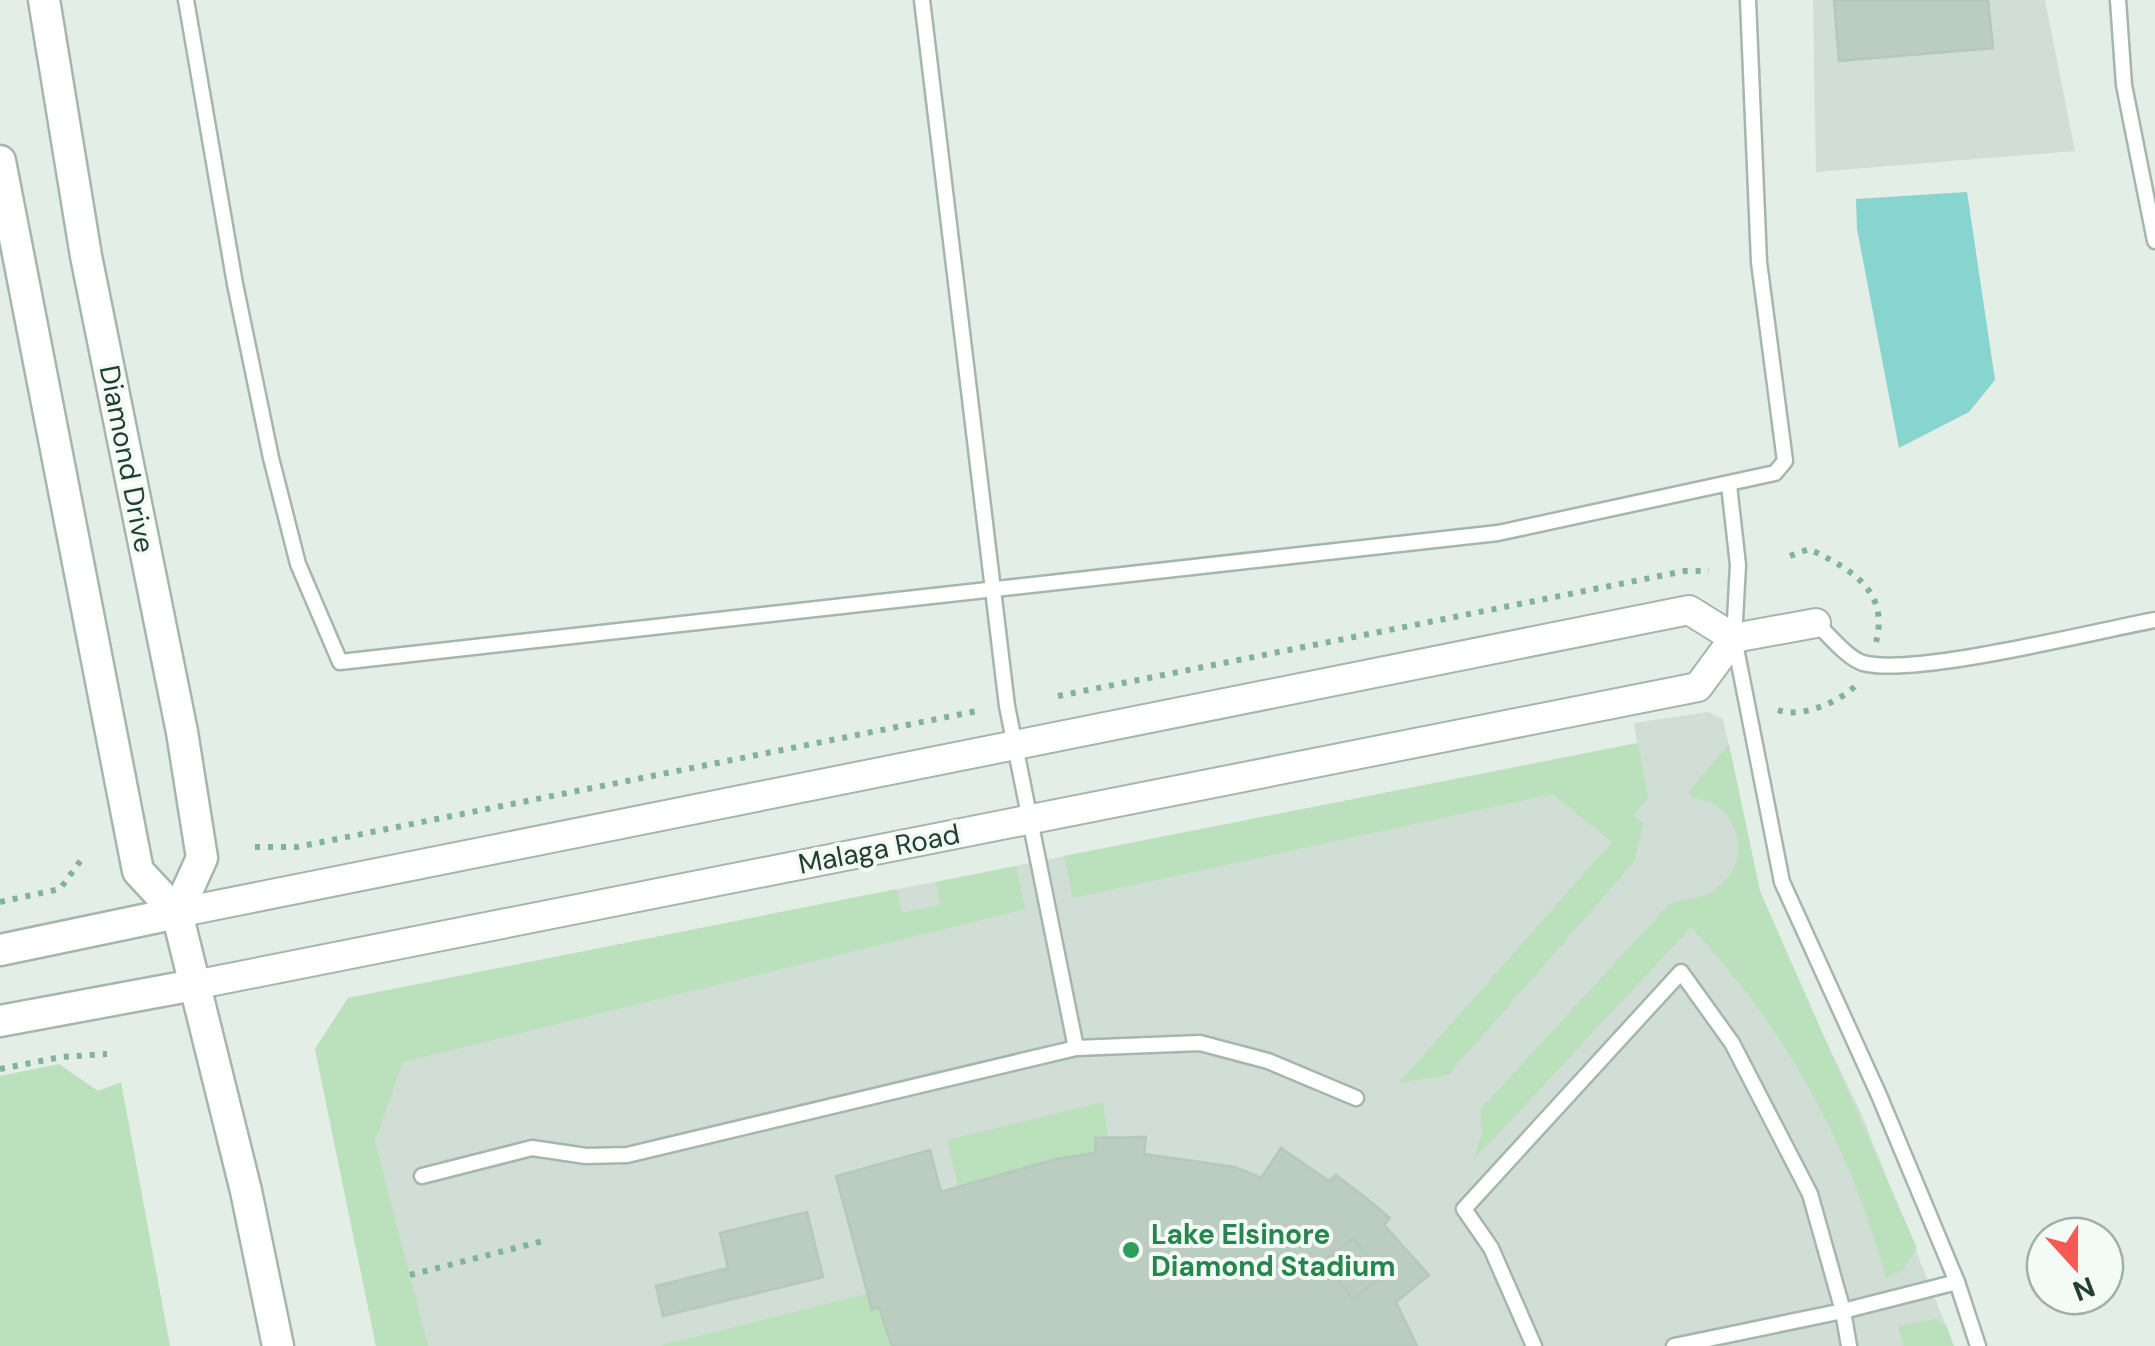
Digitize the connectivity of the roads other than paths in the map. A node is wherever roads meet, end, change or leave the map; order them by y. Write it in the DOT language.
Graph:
graph roads {
  1 [pos="44,0"];
  2 [pos="186,0"];
  3 [pos="922,0"];
  4 [pos="1748,0"];
  5 [pos="2118,0"];
  6 [pos="0,161"];
  7 [pos="2155,241"];
  8 [pos="1729,485"];
  9 [pos="993,589"];
  10 [pos="2155,620"];
  11 [pos="1816,623"];
  12 [pos="1734,638"];
  13 [pos="1016,744"];
  14 [pos="1029,816"];
  15 [pos="177,914"];
  16 [pos="0,950"];
  17 [pos="194,985"];
  18 [pos="0,1021"];
  19 [pos="1076,1048"];
  20 [pos="1356,1098"];
  21 [pos="422,1176"];
  22 [pos="1956,1282"];
  23 [pos="1843,1311"];
  24 [pos="278,1346"];
  25 [pos="1534,1346"];
  26 [pos="1674,1346"];
  27 [pos="1849,1346"];
  28 [pos="1978,1346"];
  1 -- 15 [label="street, Diamond Drive"];
  2 -- 9 [label="lane"];
  3 -- 9 [label="lane"];
  4 -- 8 [label="lane"];
  5 -- 7 [label="lane"];
  6 -- 15 [label="street"];
  8 -- 9 [label="lane"];
  8 -- 12 [label="lane"];
  9 -- 13 [label="lane"];
  10 -- 11 [label="lane"];
  11 -- 12 [label="street"];
  12 -- 13 [label="street"];
  12 -- 14 [label="street, Malaga Road"];
  12 -- 22 [label="lane"];
  13 -- 14 [label="lane"];
  13 -- 15 [label="street"];
  14 -- 17 [label="street, Malaga Road"];
  14 -- 19 [label="lane"];
  15 -- 16 [label="street"];
  15 -- 17 [label="street"];
  17 -- 18 [label="street, Malaga Road"];
  17 -- 24 [label="street"];
  19 -- 20 [label="lane"];
  19 -- 21 [label="lane"];
  22 -- 23 [label="lane"];
  22 -- 28 [label="lane"];
  23 -- 25 [label="lane"];
  23 -- 26 [label="lane"];
  23 -- 27 [label="lane"];
}
